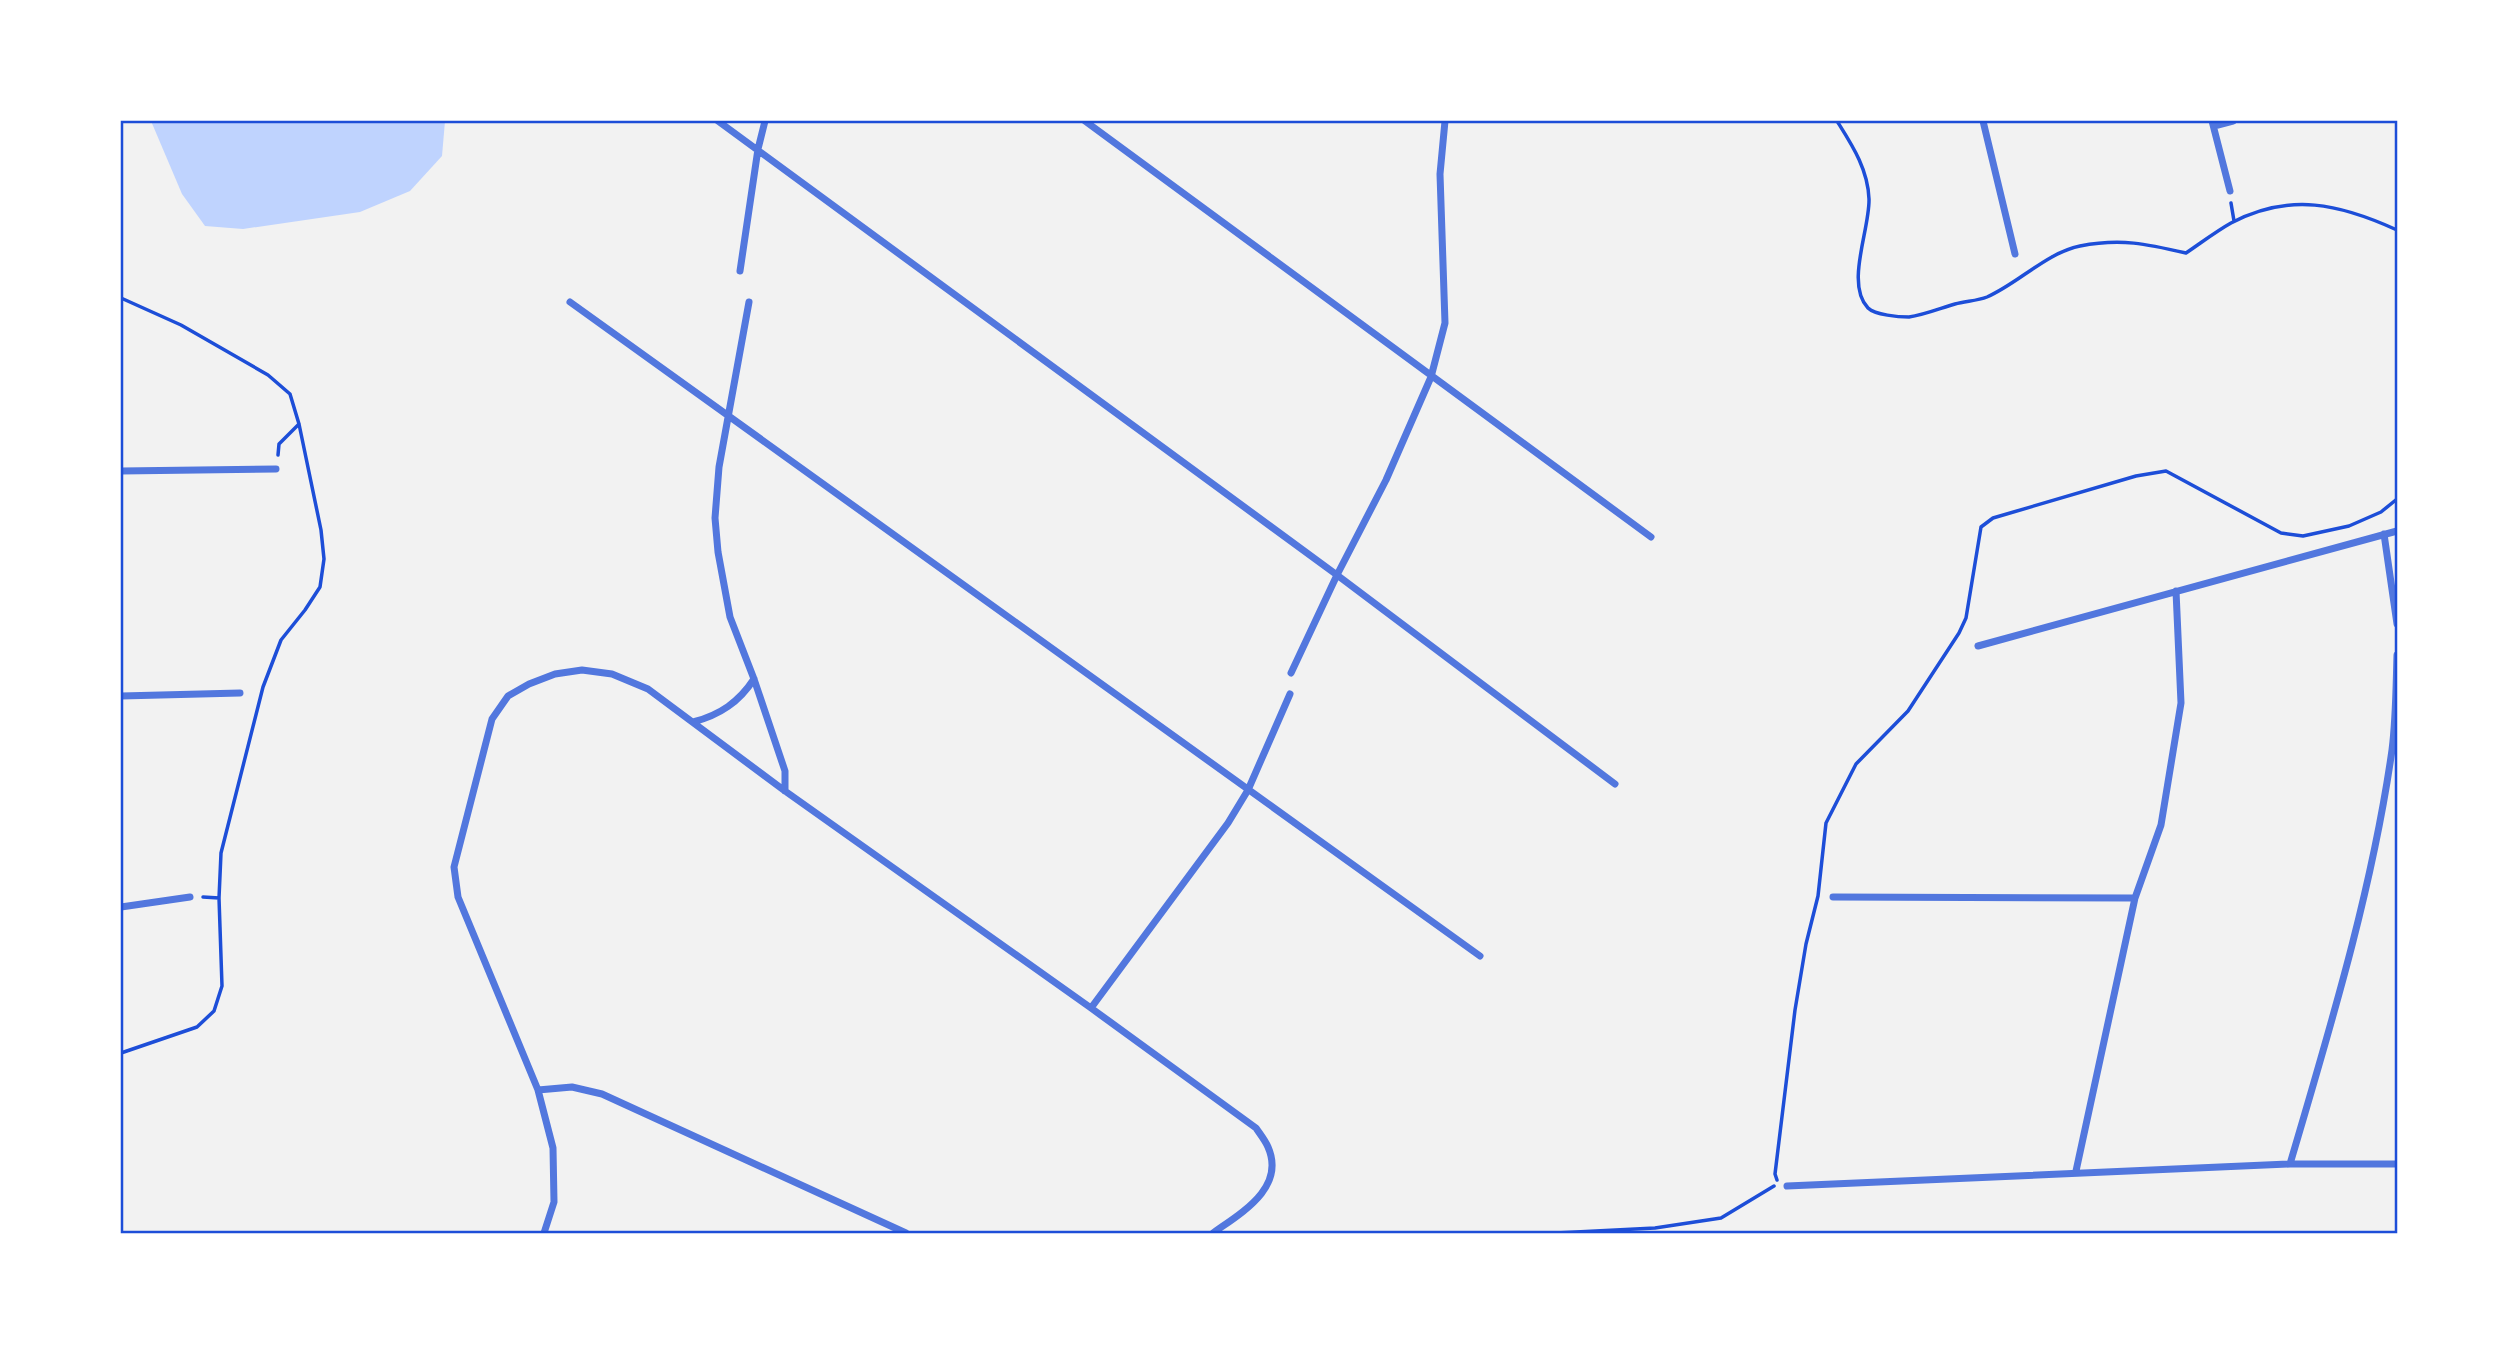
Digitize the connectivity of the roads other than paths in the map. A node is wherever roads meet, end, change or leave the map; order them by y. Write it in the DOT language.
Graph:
graph roads {
  1 [pos="718,121"];
  2 [pos="765,121"];
  3 [pos="1085,121"];
  4 [pos="1445,121"];
  5 [pos="1983,121"];
  6 [pos="2233,121"];
  7 [pos="2213,123"];
  8 [pos="758,149"];
  9 [pos="2230,191"];
  10 [pos="2015,254"];
  11 [pos="740,271"];
  12 [pos="570,302"];
  13 [pos="749,302"];
  14 [pos="1431,377"];
  15 [pos="730,416"];
  16 [pos="276,470"];
  17 [pos="121,471"];
  18 [pos="2397,531"];
  19 [pos="2384,534"];
  20 [pos="1651,537"];
  21 [pos="1337,575"];
  22 [pos="2176,592"];
  23 [pos="2397,624"];
  24 [pos="1978,646"];
  25 [pos="2397,655"];
  26 [pos="1291,673"];
  27 [pos="754,678"];
  28 [pos="240,693"];
  29 [pos="1290,694"];
  30 [pos="121,696"];
  31 [pos="693,722"];
  32 [pos="1615,784"];
  33 [pos="1248,790"];
  34 [pos="785,791"];
  35 [pos="190,897"];
  36 [pos="1833,897"];
  37 [pos="2135,898"];
  38 [pos="121,906"];
  39 [pos="1480,956"];
  40 [pos="1091,1008"];
  41 [pos="538,1090"];
  42 [pos="2290,1164"];
  43 [pos="2397,1164"];
  44 [pos="2076,1171"];
  45 [pos="1787,1185"];
  46 [pos="544,1233"];
  47 [pos="906,1233"];
  48 [pos="1213,1233"];
  1 -- 8 [label="street"];
  2 -- 8 [label="street"];
  3 -- 14 [label="street"];
  4 -- 14 [label="street"];
  5 -- 10 [label="street"];
  6 -- 7 [label="street"];
  7 -- 9 [label="street"];
  8 -- 11 [label="street"];
  8 -- 21 [label="street"];
  12 -- 15 [label="street"];
  13 -- 15 [label="street"];
  14 -- 20 [label="street"];
  14 -- 21 [label="street"];
  15 -- 27 [label="street"];
  15 -- 33 [label="street"];
  16 -- 17 [label="street"];
  18 -- 19 [label="street"];
  19 -- 22 [label="street"];
  19 -- 23 [label="street"];
  21 -- 26 [label="street"];
  21 -- 32 [label="street"];
  22 -- 24 [label="street"];
  22 -- 37 [label="street"];
  25 -- 42 [label="street"];
  27 -- 31 [label="street"];
  27 -- 34 [label="street"];
  28 -- 30 [label="street"];
  29 -- 33 [label="street"];
  31 -- 34 [label="street"];
  31 -- 41 [label="street"];
  33 -- 39 [label="street"];
  33 -- 40 [label="street"];
  34 -- 40 [label="street"];
  35 -- 38 [label="street"];
  36 -- 37 [label="street"];
  37 -- 44 [label="street"];
  40 -- 48 [label="street"];
  41 -- 46 [label="street"];
  41 -- 47 [label="street"];
  42 -- 43 [label="street"];
  42 -- 44 [label="street"];
  44 -- 45 [label="street"];
}
